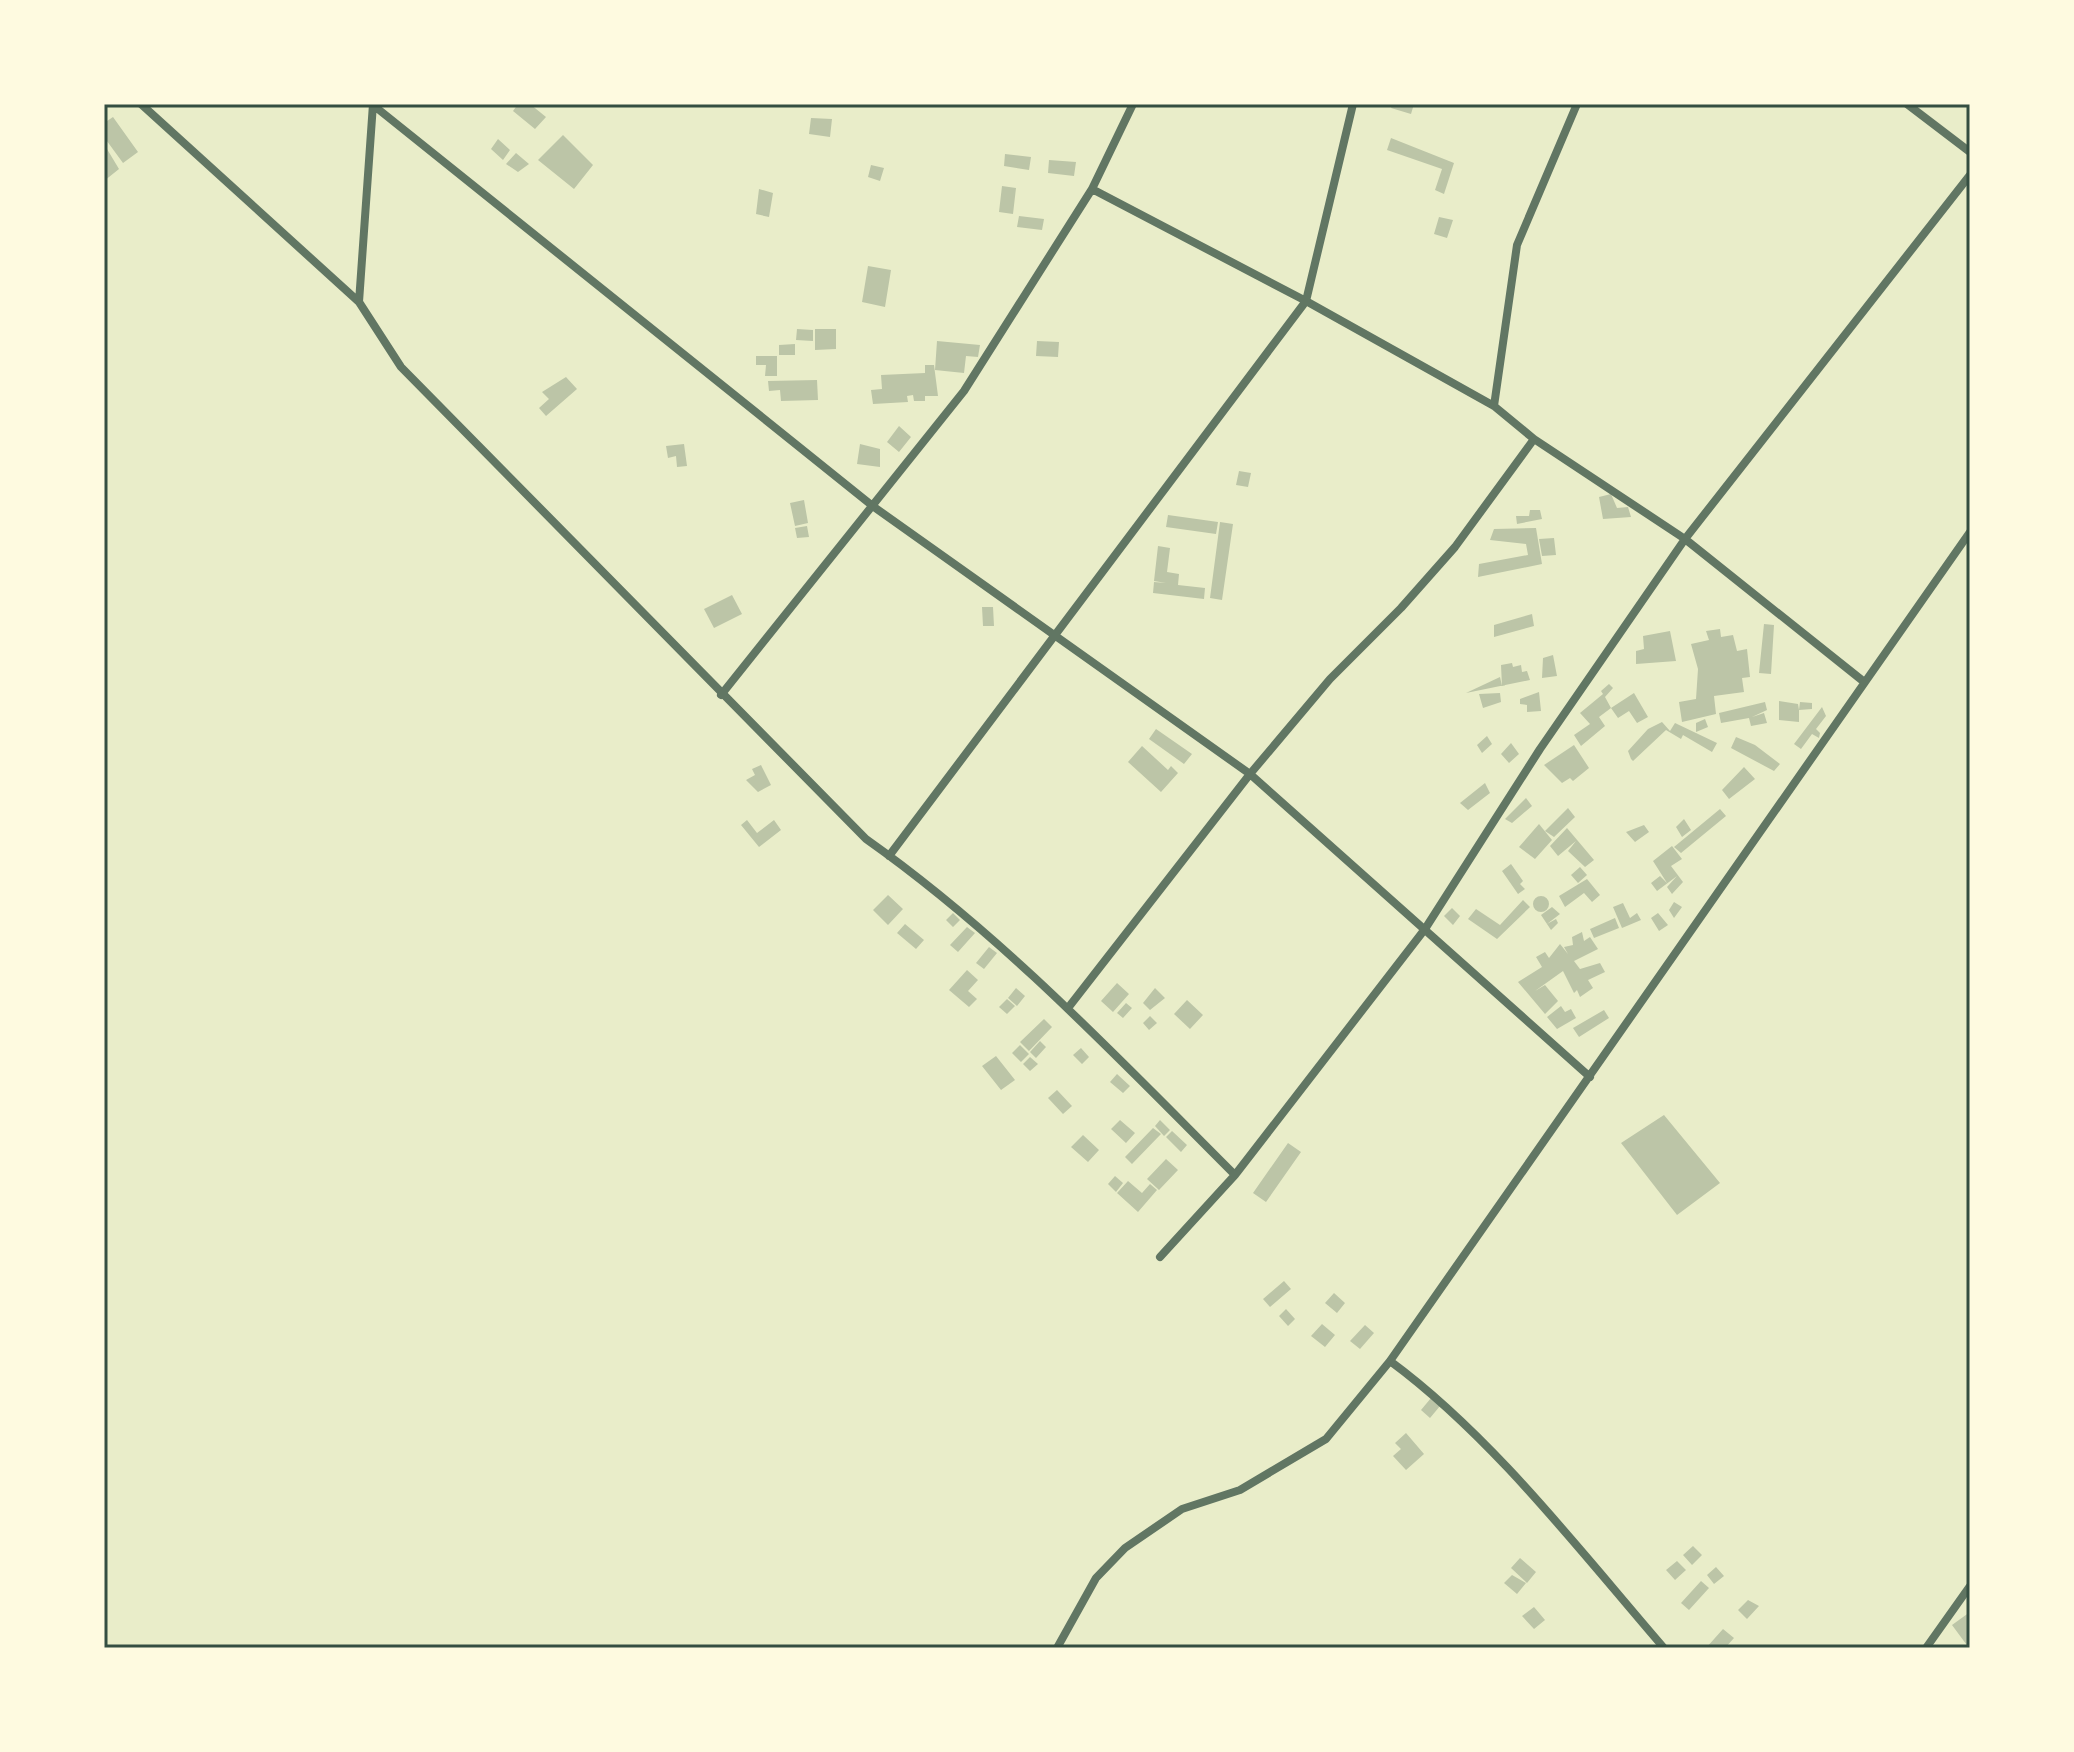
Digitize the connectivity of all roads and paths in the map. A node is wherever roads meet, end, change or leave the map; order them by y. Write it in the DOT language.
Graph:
graph roads {
  1 [pos="141,104"];
  2 [pos="373,104"];
  3 [pos="1133,104"];
  4 [pos="1353,104"];
  5 [pos="1577,104"];
  6 [pos="1907,104"];
  7 [pos="1970,152"];
  8 [pos="1970,175"];
  9 [pos="1092,189"];
  10 [pos="1306,301"];
  11 [pos="359,302"];
  12 [pos="1494,406"];
  13 [pos="1534,439"];
  14 [pos="874,507"];
  15 [pos="1970,532"];
  16 [pos="1685,539"];
  17 [pos="1053,637"];
  18 [pos="1863,681"];
  19 [pos="721,695"];
  20 [pos="1250,774"];
  21 [pos="889,856"];
  22 [pos="1425,929"];
  23 [pos="1068,1008"];
  24 [pos="1590,1077"];
  25 [pos="1235,1175"];
  26 [pos="1160,1257"];
  27 [pos="1390,1361"];
  28 [pos="1970,1586"];
  29 [pos="1057,1648"];
  30 [pos="1664,1648"];
  31 [pos="1926,1648"];
  1 -- 11 [label="street"];
  2 -- 11 [label="street"];
  2 -- 14 [label="street"];
  3 -- 9 [label="street"];
  4 -- 10 [label="street"];
  5 -- 12 [label="street"];
  6 -- 7 [label="street"];
  8 -- 16 [label="street"];
  9 -- 10 [label="street"];
  9 -- 14 [label="street"];
  10 -- 12 [label="street"];
  10 -- 17 [label="street"];
  11 -- 19 [label="street"];
  12 -- 13 [label="street"];
  13 -- 16 [label="street"];
  13 -- 20 [label="street"];
  14 -- 17 [label="street"];
  14 -- 19 [label="street"];
  15 -- 18 [label="street"];
  16 -- 18 [label="street"];
  16 -- 22 [label="street"];
  17 -- 20 [label="street"];
  17 -- 21 [label="street"];
  18 -- 24 [label="street"];
  19 -- 21 [label="street"];
  20 -- 22 [label="street"];
  20 -- 23 [label="street"];
  21 -- 23 [label="street"];
  22 -- 24 [label="street"];
  22 -- 25 [label="street"];
  23 -- 25 [label="street"];
  24 -- 27 [label="street"];
  25 -- 26 [label="street"];
  27 -- 29 [label="street"];
  27 -- 30 [label="street"];
  28 -- 31 [label="street"];
}
